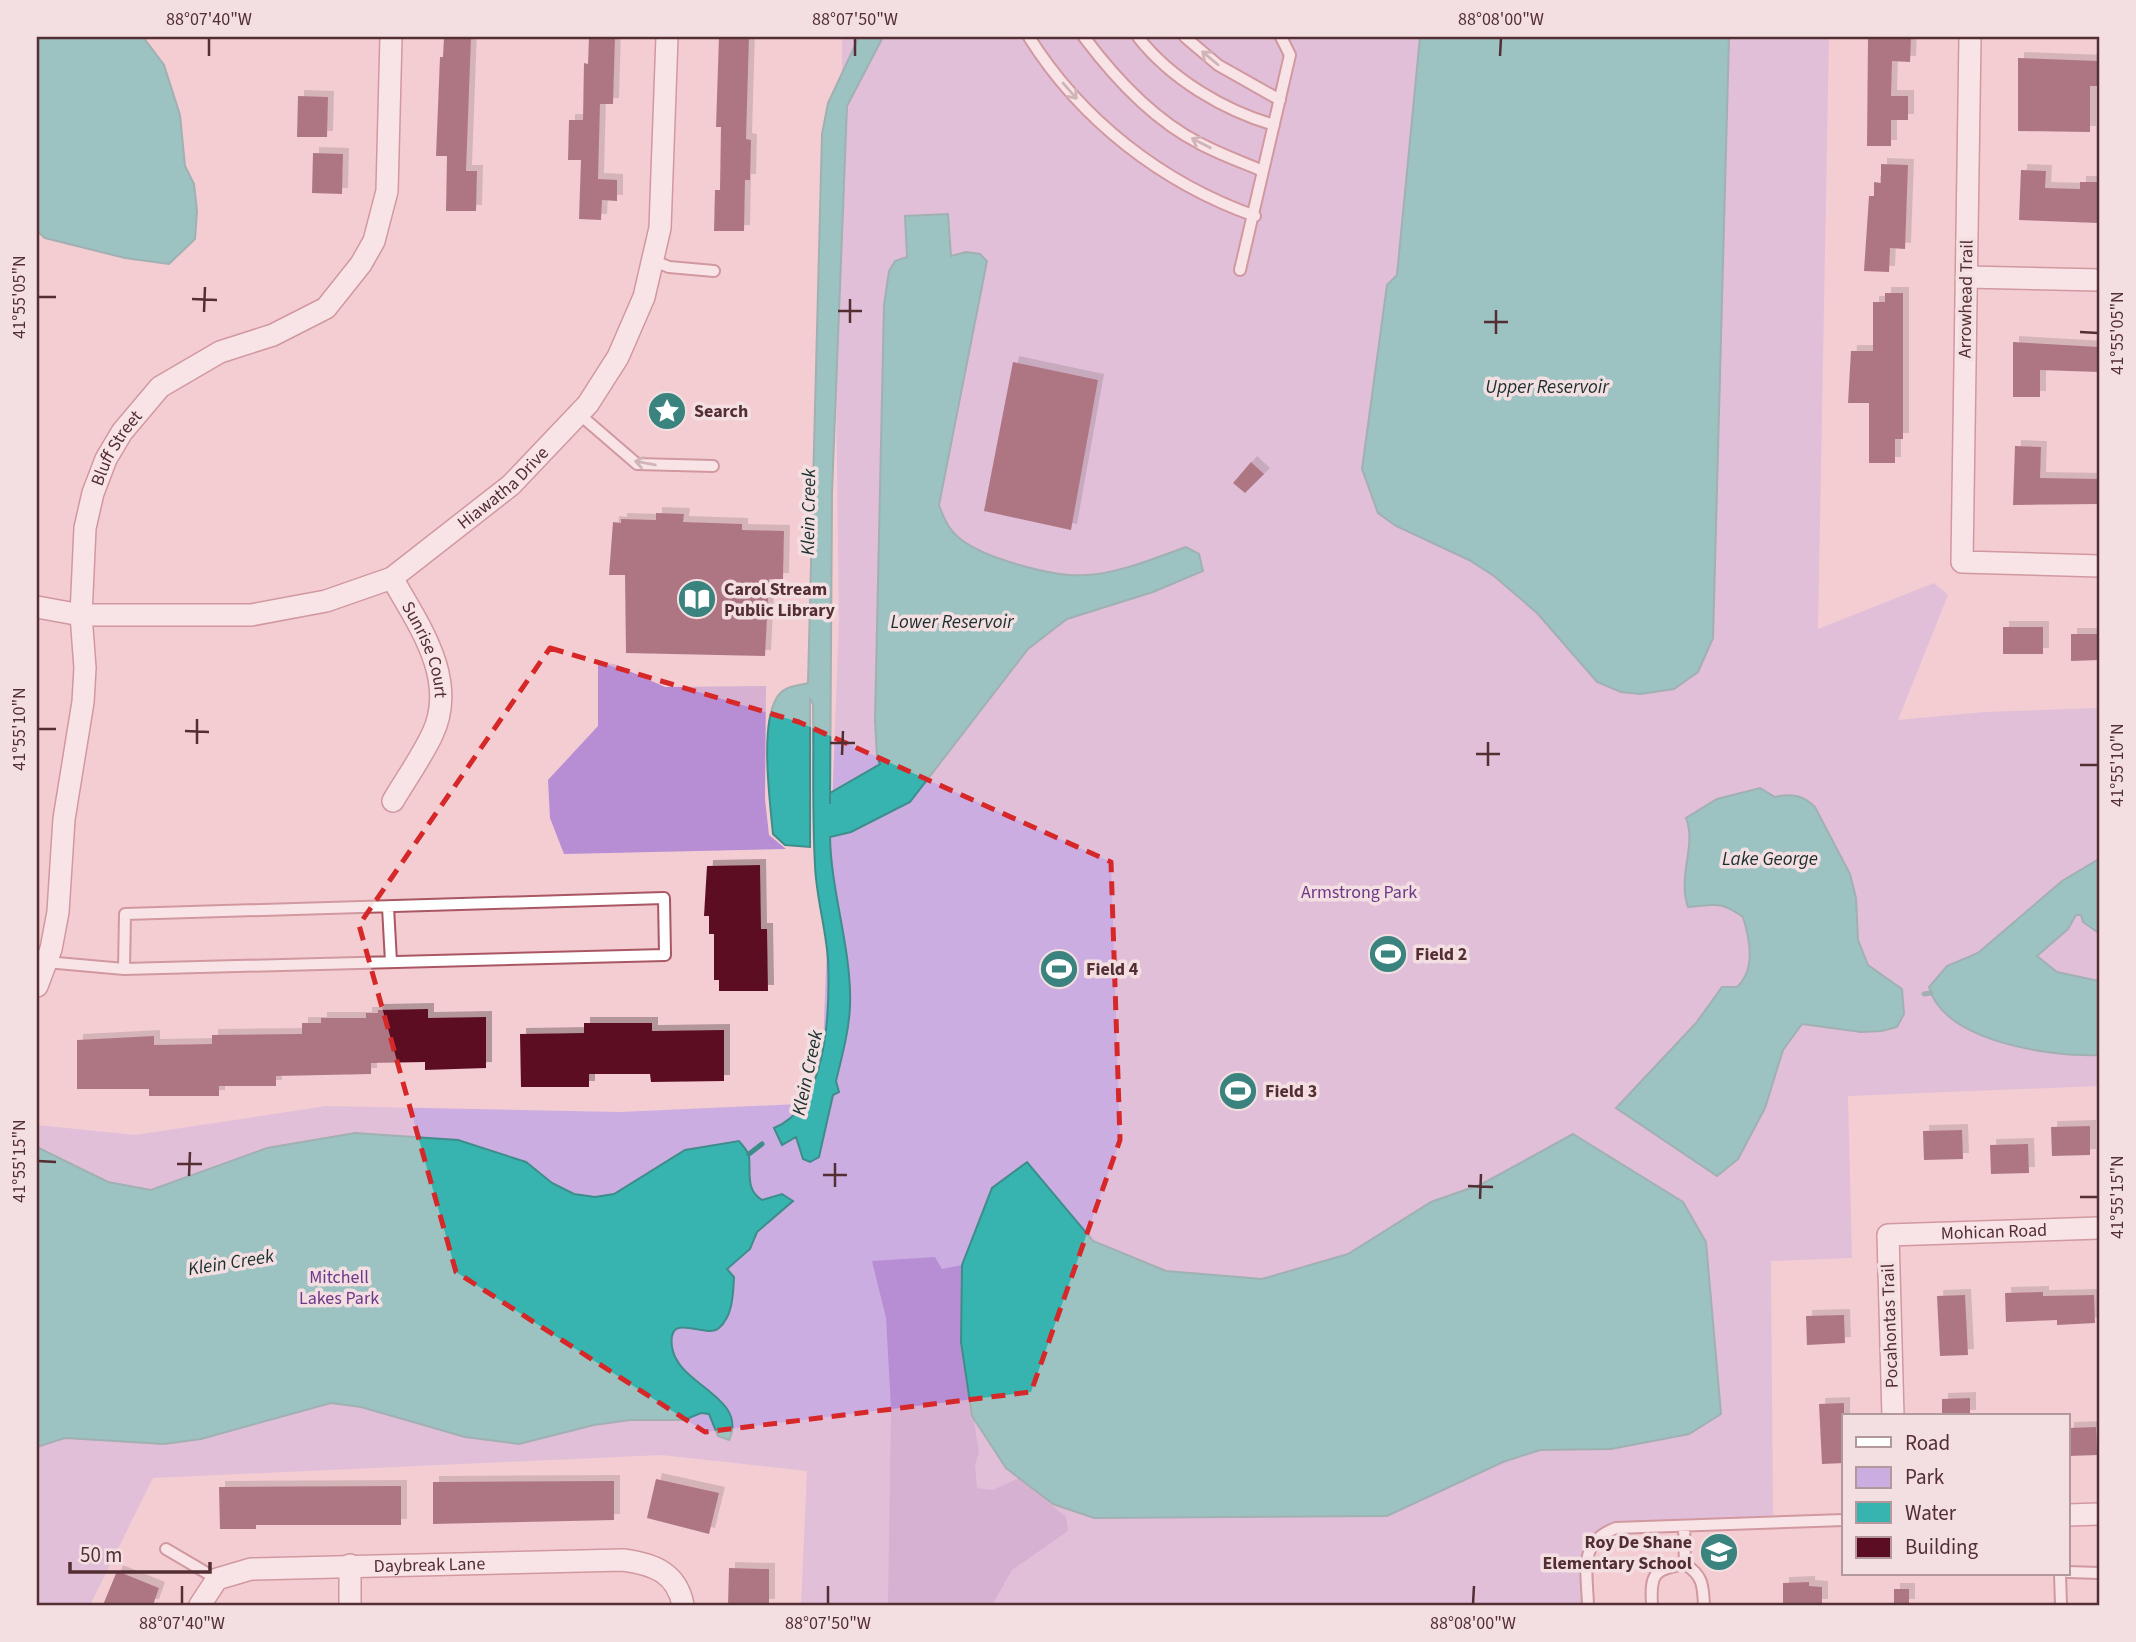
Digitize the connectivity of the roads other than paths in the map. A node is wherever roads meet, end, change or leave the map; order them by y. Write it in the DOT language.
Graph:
graph roads {
  1 [pos="391,37"];
  2 [pos="667,37"];
  3 [pos="1029,37"];
  4 [pos="1084,37"];
  5 [pos="1138,37"];
  6 [pos="1185,37"];
  7 [pos="1281,37"];
  8 [pos="1970,37"];
  9 [pos="1280,100"];
  10 [pos="1274,125"];
  11 [pos="1263,171"];
  12 [pos="1255,216"];
  13 [pos="654,261"];
  14 [pos="1240,270"];
  15 [pos="714,271"];
  16 [pos="1966,277"];
  17 [pos="2099,280"];
  18 [pos="579,414"];
  19 [pos="713,466"];
  20 [pos="2099,566"];
  21 [pos="392,578"];
  22 [pos="37,607"];
  23 [pos="81,615"];
  24 [pos="393,801"];
  25 [pos="388,907"];
  26 [pos="46,962"];
  27 [pos="391,962"];
  28 [pos="124,969"];
  29 [pos="37,986"];
  30 [pos="2099,1228"];
  31 [pos="1888,1235"];
  32 [pos="1893,1414"];
  33 [pos="2099,1514"];
  34 [pos="2070,1515"];
  35 [pos="1842,1520"];
  36 [pos="1684,1526"];
  37 [pos="166,1549"];
  38 [pos="1685,1564"];
  39 [pos="350,1565"];
  40 [pos="2070,1572"];
  41 [pos="2099,1573"];
  42 [pos="2060,1576"];
  43 [pos="217,1579"];
  44 [pos="200,1605"];
  45 [pos="350,1605"];
  46 [pos="683,1605"];
  47 [pos="1588,1605"];
  48 [pos="1652,1605"];
  49 [pos="1704,1605"];
  50 [pos="2061,1605"];
  1 -- 23 [label="street, Bluff Street"];
  2 -- 13 [label="street, Hiawatha Drive"];
  3 -- 12 [label="lane, one-way"];
  11 -- 4 [label="lane, one-way"];
  5 -- 10 [label="lane"];
  9 -- 6 [label="lane, one-way"];
  7 -- 9 [label="lane"];
  8 -- 16 [label="street, Arrowhead Trail"];
  9 -- 10 [label="lane"];
  10 -- 11 [label="lane"];
  11 -- 12 [label="lane"];
  12 -- 14 [label="lane"];
  13 -- 15 [label="lane"];
  13 -- 18 [label="street, Hiawatha Drive"];
  16 -- 17 [label="street"];
  16 -- 20 [label="street, Arrowhead Trail"];
  19 -- 18 [label="lane, one-way"];
  18 -- 21 [label="street, Hiawatha Drive"];
  21 -- 23 [label="street, Hiawatha Drive"];
  21 -- 24 [label="street, Sunrise Court"];
  22 -- 23 [label="street, Hiawatha Drive"];
  23 -- 26 [label="street, Bluff Street"];
  25 -- 27 [label="lane"];
  25 -- 27 [label="lane"];
  25 -- 28 [label="lane"];
  26 -- 28 [label="lane"];
  26 -- 29 [label="street, Bluff Street"];
  27 -- 28 [label="lane"];
  30 -- 31 [label="street, Mohican Road"];
  31 -- 32 [label="street, Pocahontas Trail"];
  33 -- 34 [label="street"];
  35 -- 36 [label="lane"];
  36 -- 38 [label="lane"];
  36 -- 47 [label="lane"];
  37 -- 43 [label="lane"];
  38 -- 48 [label="lane"];
  38 -- 49 [label="lane"];
  39 -- 43 [label="street, Daybreak Lane"];
  39 -- 45 [label="street"];
  39 -- 46 [label="street, Daybreak Lane"];
  40 -- 41 [label="lane"];
  42 -- 50 [label="lane"];
  43 -- 44 [label="street"];
}
